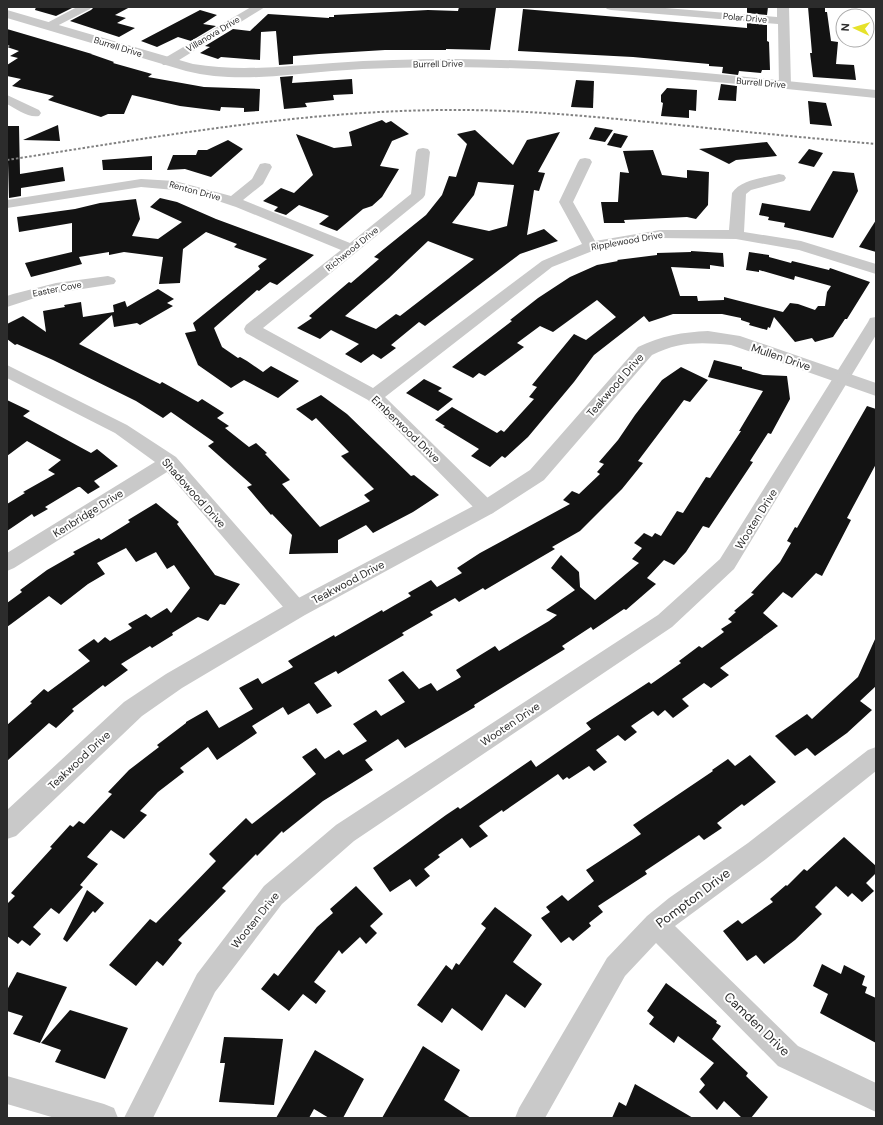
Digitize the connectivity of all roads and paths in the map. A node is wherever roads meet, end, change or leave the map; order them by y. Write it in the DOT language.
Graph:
graph roads {
  1 [pos="86,7"];
  2 [pos="259,7"];
  3 [pos="611,7"];
  4 [pos="784,7"];
  5 [pos="7,14"];
  6 [pos="783,21"];
  7 [pos="49,26"];
  8 [pos="167,62"];
  9 [pos="785,86"];
  10 [pos="876,94"];
  11 [pos="7,99"];
  12 [pos="34,113"];
  13 [pos="423,152"];
  14 [pos="585,162"];
  15 [pos="265,167"];
  16 [pos="779,178"];
  17 [pos="233,201"];
  18 [pos="7,204"];
  19 [pos="736,235"];
  20 [pos="591,246"];
  21 [pos="352,250"];
  22 [pos="876,269"];
  23 [pos="108,280"];
  24 [pos="7,302"];
  25 [pos="876,322"];
  26 [pos="252,329"];
  27 [pos="684,338"];
  28 [pos="7,370"];
  29 [pos="842,378"];
  30 [pos="876,390"];
  31 [pos="374,396"];
  32 [pos="169,462"];
  33 [pos="486,508"];
  34 [pos="7,563"];
  35 [pos="297,609"];
  36 [pos="876,757"];
  37 [pos="7,827"];
  38 [pos="656,925"];
  39 [pos="7,1090"];
  40 [pos="876,1100"];
  41 [pos="104,1118"];
  42 [pos="138,1118"];
  43 [pos="529,1118"];
  1 -- 7 [label="street"];
  2 -- 8 [label="street, Villanova Drive"];
  3 -- 6 [label="street, Polar Drive"];
  4 -- 6 [label="street"];
  5 -- 7 [label="street, Burrell Drive"];
  6 -- 9 [label="street"];
  7 -- 8 [label="street, Burrell Drive"];
  8 -- 9 [label="street, Burrell Drive"];
  9 -- 10 [label="street, Burrell Drive"];
  11 -- 12 [label="street"];
  13 -- 21 [label="street, Richwood Drive"];
  14 -- 20 [label="street"];
  15 -- 17 [label="street"];
  16 -- 19 [label="street"];
  17 -- 18 [label="street, Renton Drive"];
  17 -- 21 [label="street, Renton Drive"];
  19 -- 20 [label="street, Ripplewood Drive"];
  19 -- 22 [label="street, Ripplewood Drive"];
  20 -- 31 [label="street, Ripplewood Drive"];
  21 -- 26 [label="street, Richwood Drive"];
  23 -- 24 [label="street, Easter Cove"];
  25 -- 29 [label="street, Wooten Drive"];
  26 -- 31 [label="street, Emberwood Drive"];
  27 -- 29 [label="street, Mullen Drive"];
  27 -- 33 [label="street, Teakwood Drive"];
  28 -- 32 [label="street, Shadowood Drive"];
  29 -- 30 [label="street, Mullen Drive"];
  29 -- 42 [label="street, Wooten Drive"];
  31 -- 33 [label="street, Emberwood Drive"];
  32 -- 34 [label="street, Kenbridge Drive"];
  32 -- 35 [label="street, Shadowood Drive"];
  33 -- 35 [label="street, Teakwood Drive"];
  35 -- 37 [label="street, Teakwood Drive"];
  36 -- 38 [label="street, Pompton Drive"];
  38 -- 40 [label="street, Camden Drive"];
  38 -- 43 [label="street, Pompton Drive"];
  39 -- 41 [label="street"];
}
